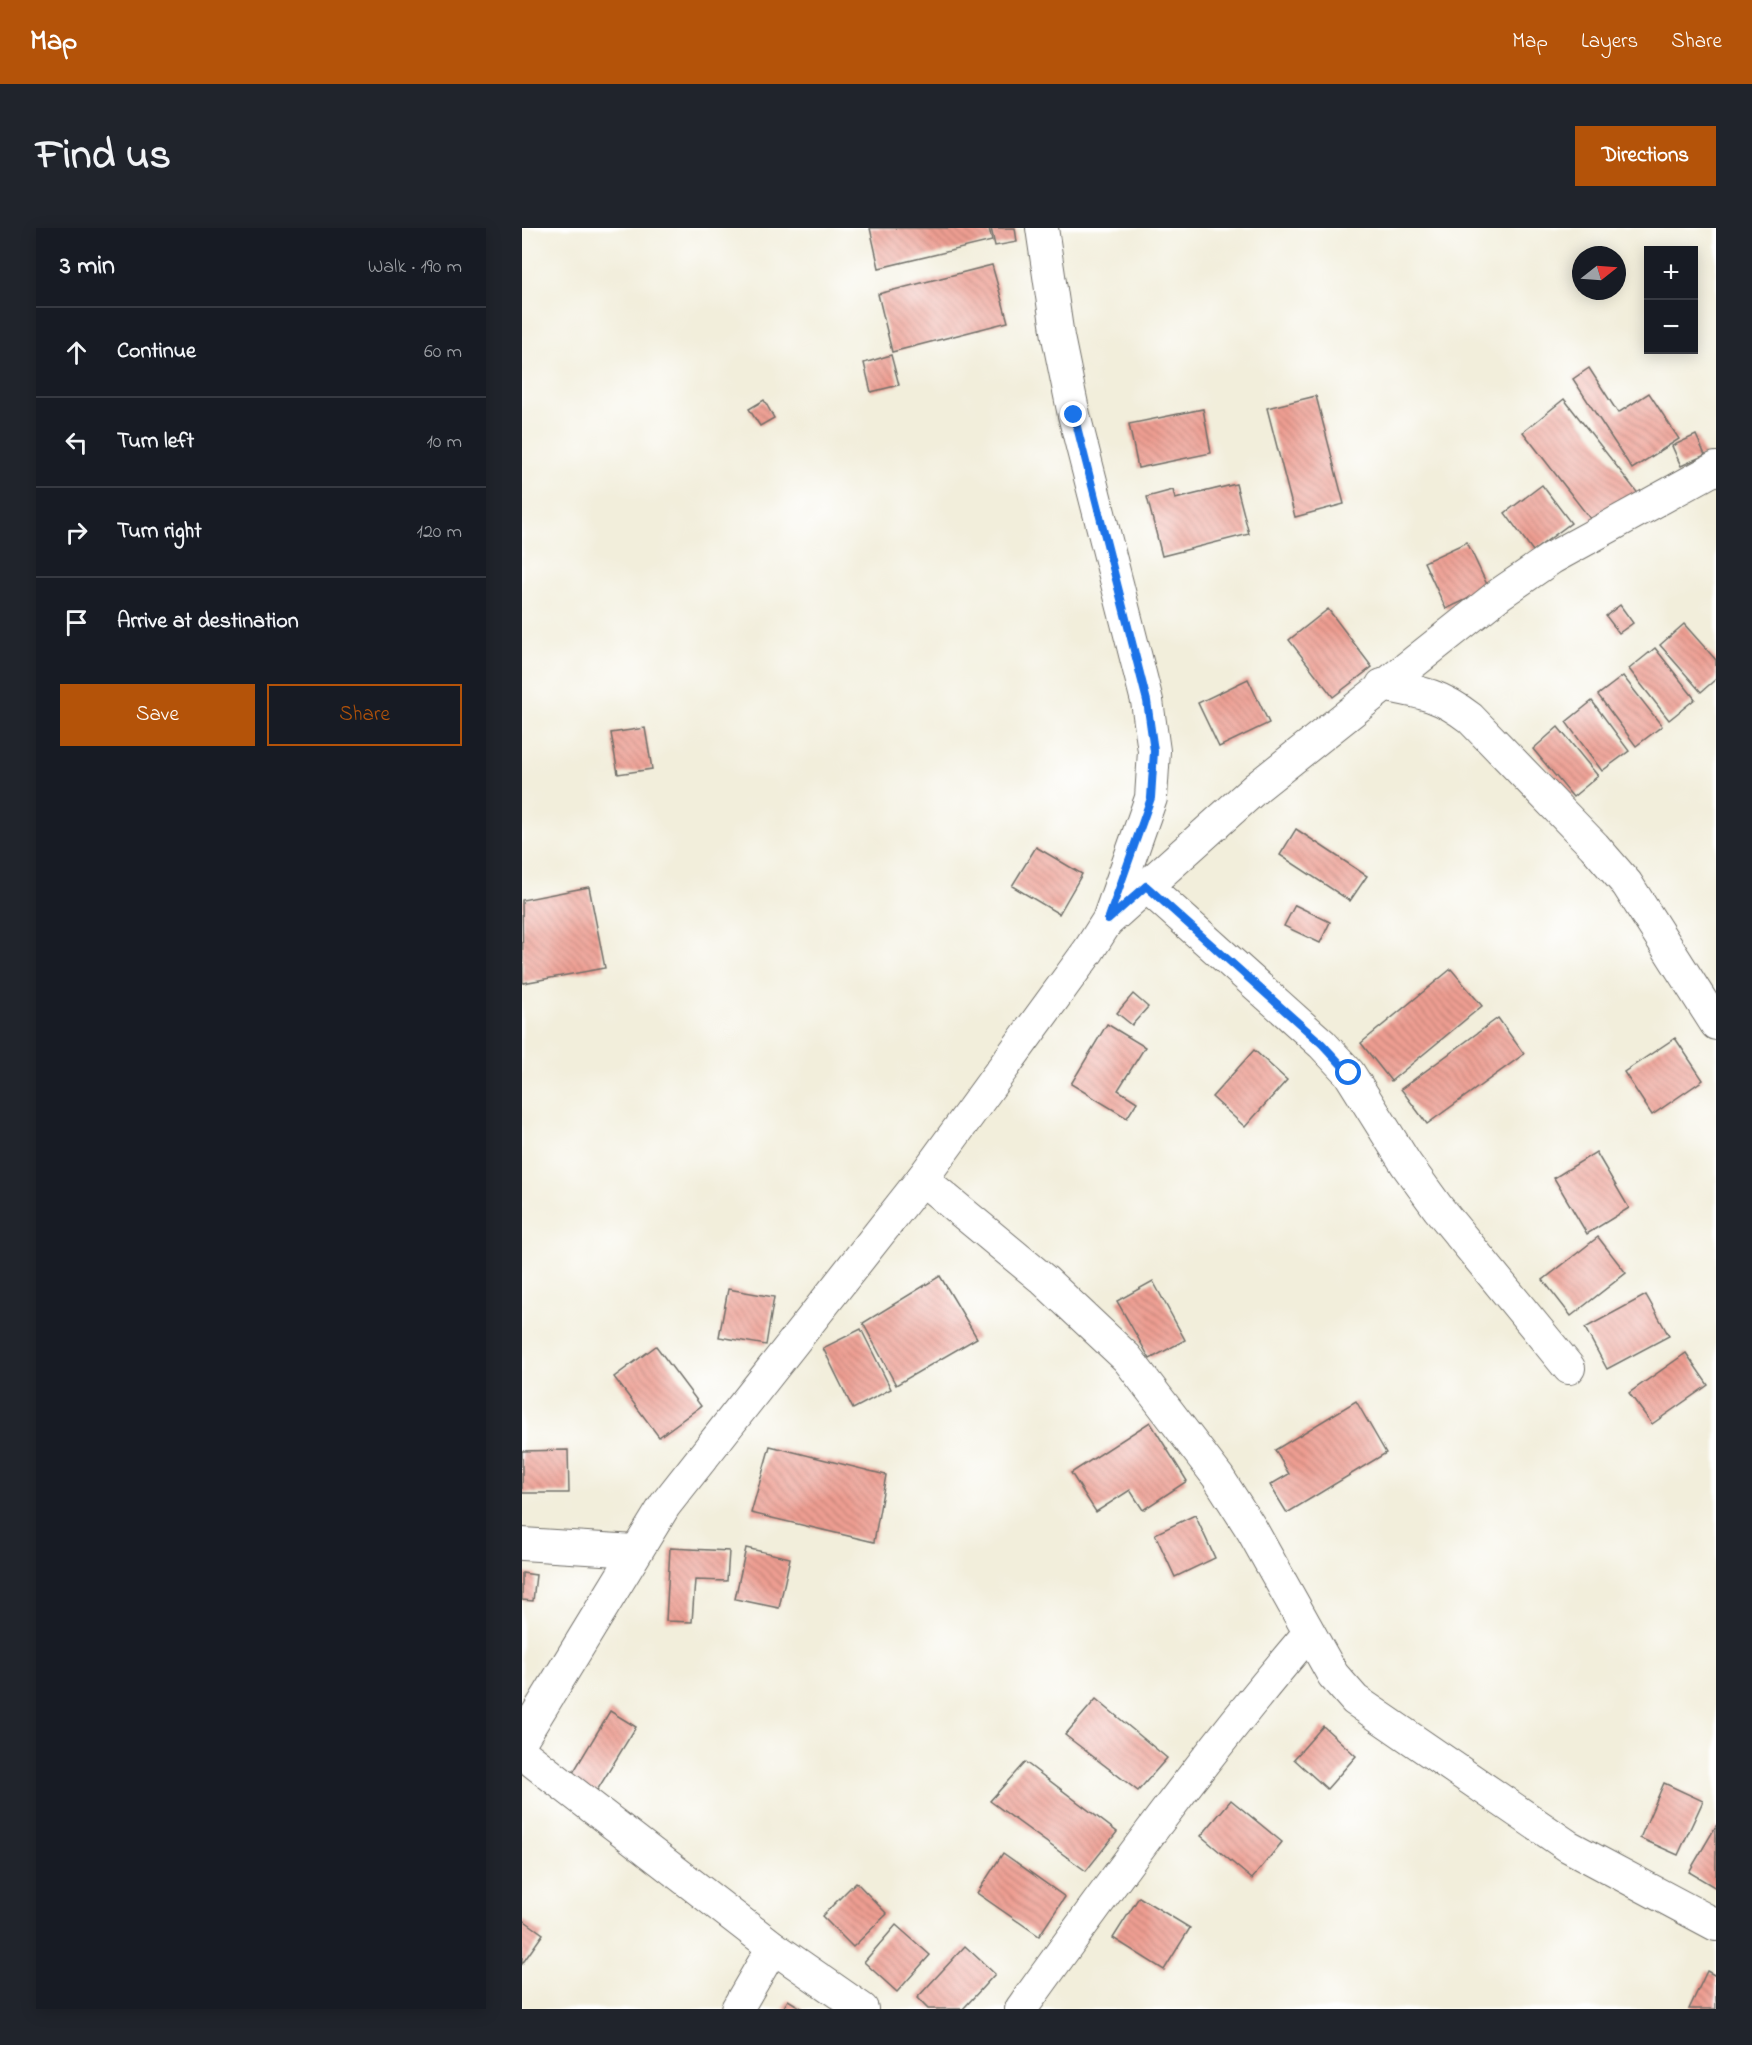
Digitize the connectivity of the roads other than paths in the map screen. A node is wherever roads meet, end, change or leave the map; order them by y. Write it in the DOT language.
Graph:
graph roads {
  1 [pos="1042,228"];
  2 [pos="1716,468"];
  3 [pos="1382,685"];
  4 [pos="1146,886"];
  5 [pos="1108,920"];
  6 [pos="1716,1024"];
  7 [pos="922,1179"];
  8 [pos="1569,1368"];
  9 [pos="522,1544"];
  10 [pos="635,1551"];
  11 [pos="1308,1634"];
  12 [pos="522,1739"];
  13 [pos="522,1753"];
  14 [pos="1716,1925"];
  15 [pos="773,1947"];
  16 [pos="737,2009"];
  17 [pos="862,2009"];
  18 [pos="1021,2009"];
  1 -- 5 [label="street"];
  2 -- 3 [label="street"];
  3 -- 4 [label="street"];
  3 -- 6 [label="street"];
  4 -- 5 [label="street"];
  4 -- 8 [label="street"];
  5 -- 7 [label="street"];
  7 -- 10 [label="street"];
  7 -- 11 [label="street"];
  9 -- 10 [label="street"];
  10 -- 12 [label="street"];
  11 -- 14 [label="street"];
  11 -- 18 [label="street"];
  13 -- 15 [label="street"];
  15 -- 16 [label="street"];
  15 -- 17 [label="street"];
}
